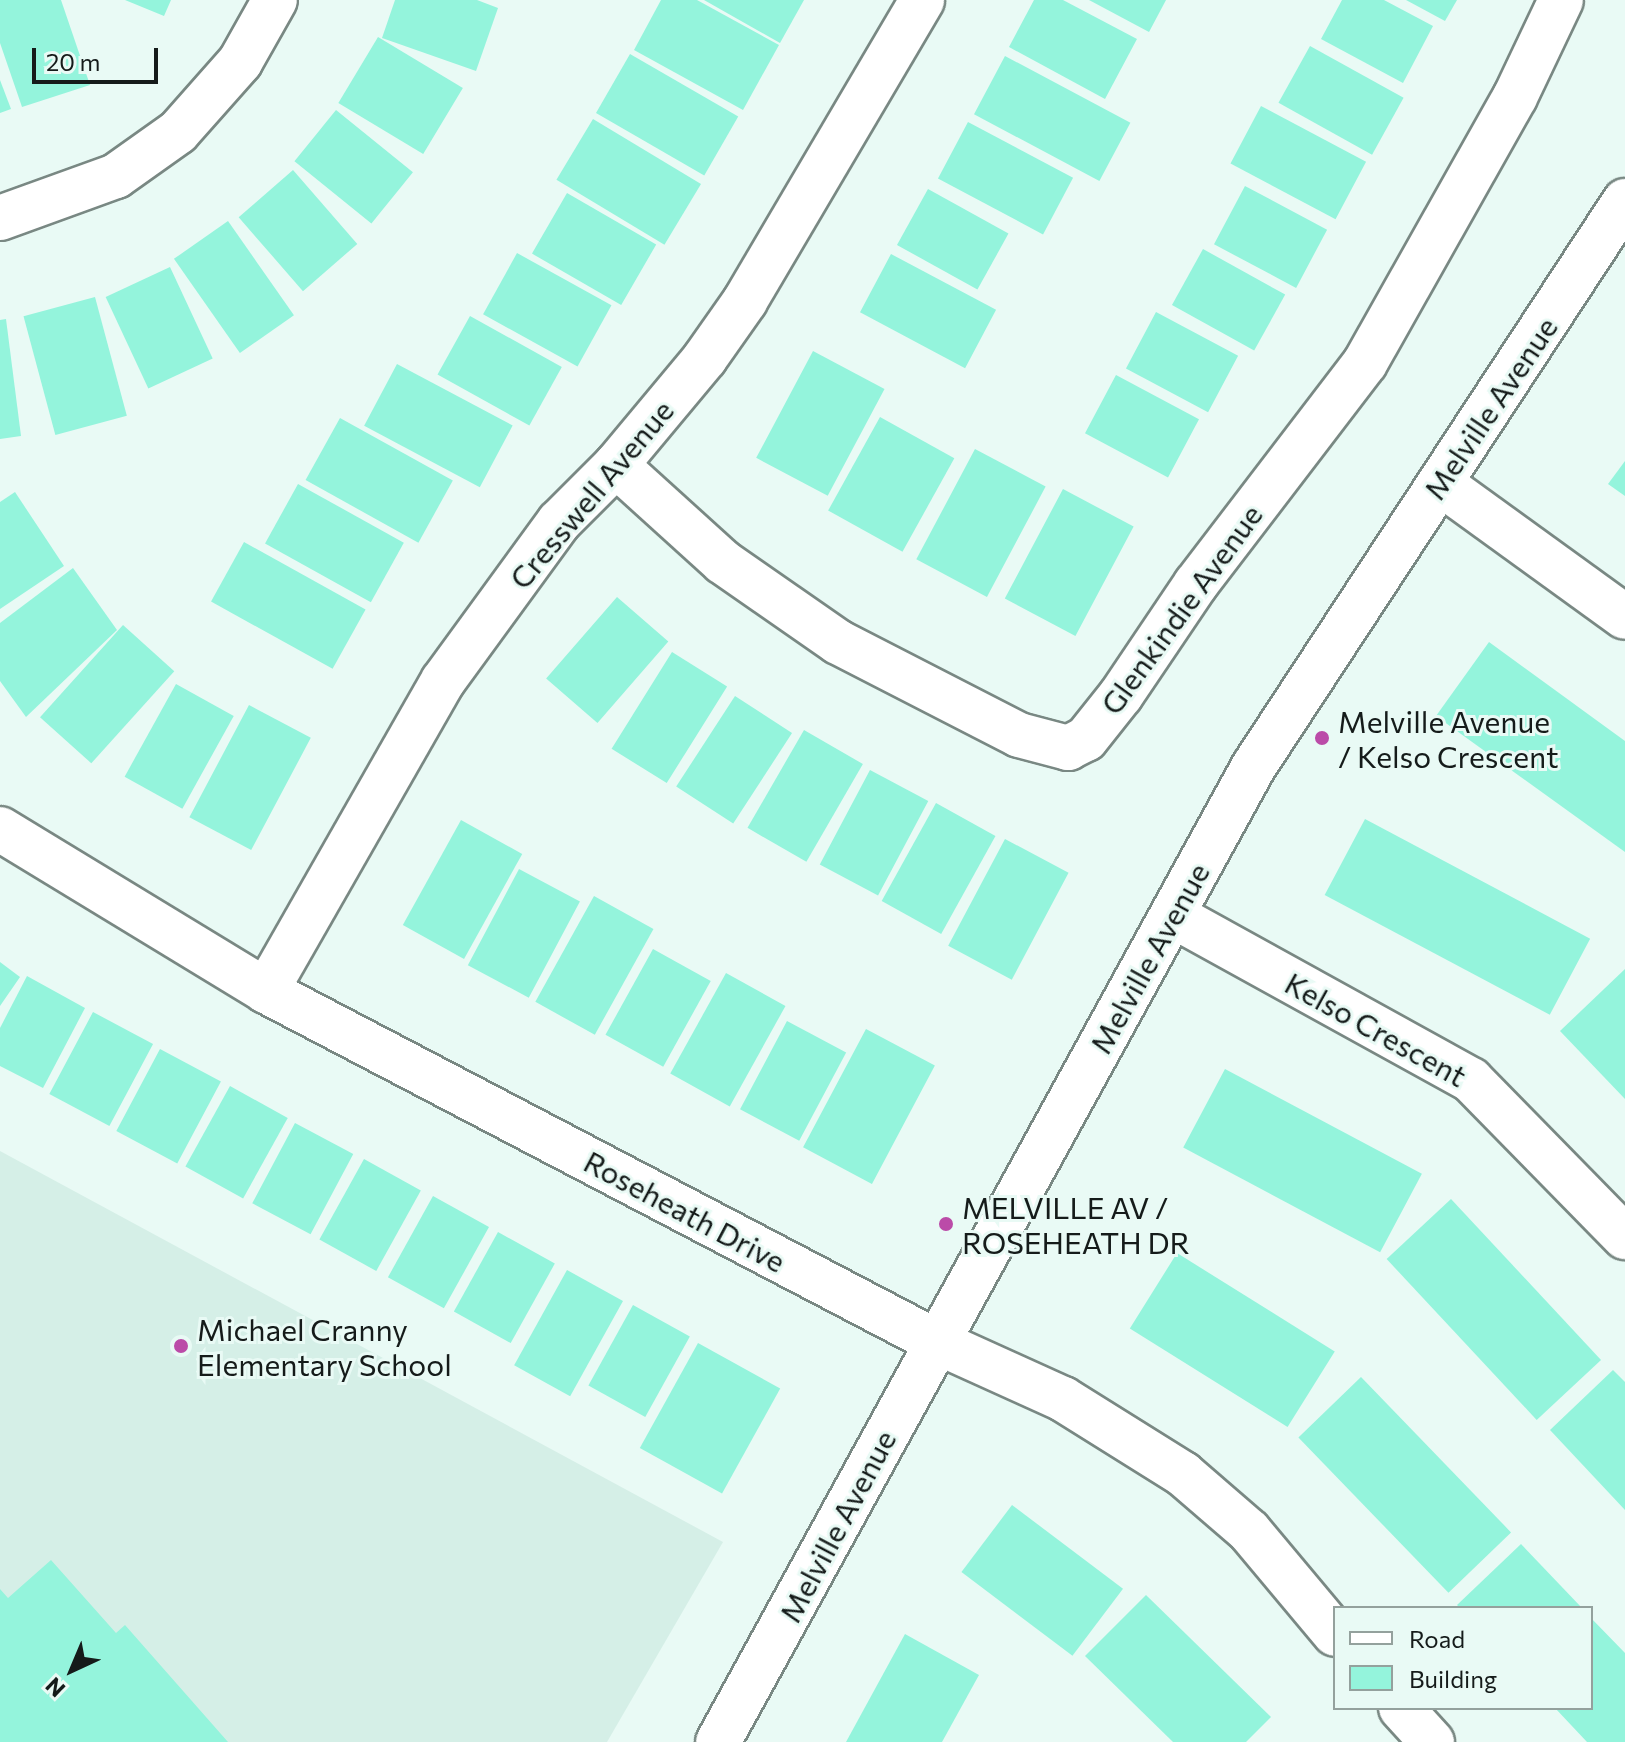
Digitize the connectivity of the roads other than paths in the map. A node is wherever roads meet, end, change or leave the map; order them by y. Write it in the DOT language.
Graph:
graph roads {
  1 [pos="275,0"];
  2 [pos="922,0"];
  3 [pos="1561,0"];
  4 [pos="1625,201"];
  5 [pos="0,218"];
  6 [pos="616,465"];
  7 [pos="1440,483"];
  8 [pos="1625,617"];
  9 [pos="0,829"];
  10 [pos="1174,916"];
  11 [pos="266,991"];
  12 [pos="1625,1237"];
  13 [pos="935,1341"];
  14 [pos="1333,1632"];
  15 [pos="1403,1710"];
  16 [pos="718,1742"];
  17 [pos="1432,1742"];
  1 -- 5 [label="street"];
  2 -- 6 [label="street, Cresswell Avenue"];
  3 -- 6 [label="street, Glenkindie Avenue"];
  4 -- 7 [label="street, Melville Avenue"];
  6 -- 11 [label="street, Cresswell Avenue"];
  7 -- 8 [label="street"];
  7 -- 10 [label="street, Melville Avenue"];
  9 -- 11 [label="street, Roseheath Drive"];
  10 -- 12 [label="street, Kelso Crescent"];
  10 -- 13 [label="street, Melville Avenue"];
  11 -- 13 [label="street, Roseheath Drive"];
  13 -- 14 [label="street, Roseheath Drive"];
  13 -- 16 [label="street, Melville Avenue"];
  15 -- 17 [label="street"];
}
